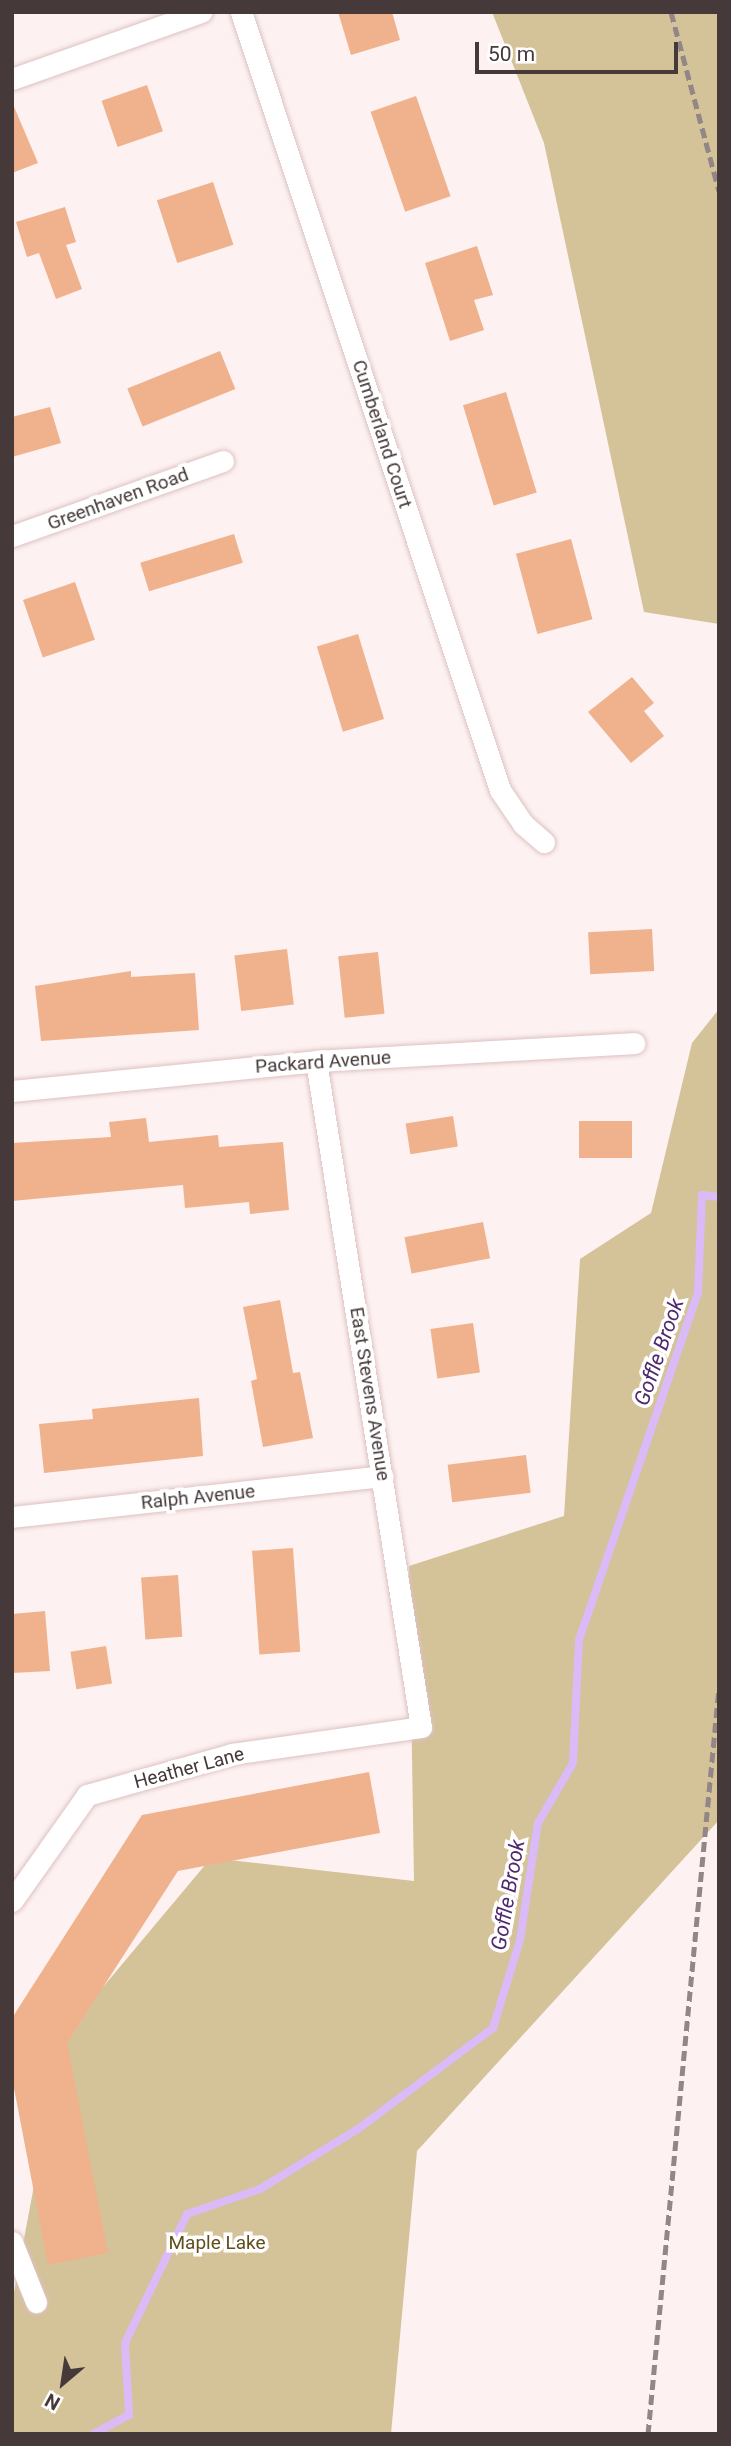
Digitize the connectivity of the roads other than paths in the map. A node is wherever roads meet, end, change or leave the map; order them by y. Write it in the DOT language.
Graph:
graph roads {
  1 [pos="201,12"];
  2 [pos="241,12"];
  3 [pos="12,79"];
  4 [pos="223,461"];
  5 [pos="12,536"];
  6 [pos="544,842"];
  7 [pos="634,1043"];
  8 [pos="317,1061"];
  9 [pos="12,1091"];
  10 [pos="383,1476"];
  11 [pos="12,1517"];
  12 [pos="421,1727"];
  13 [pos="12,1901"];
  14 [pos="12,2242"];
  15 [pos="36,2302"];
  1 -- 3 [label="street"];
  2 -- 6 [label="street, Cumberland Court"];
  4 -- 5 [label="street, Greenhaven Road"];
  7 -- 8 [label="street, Packard Avenue"];
  8 -- 9 [label="street, Packard Avenue"];
  8 -- 10 [label="street, East Stevens Avenue"];
  10 -- 11 [label="street, Ralph Avenue"];
  10 -- 12 [label="street, East Stevens Avenue"];
  12 -- 13 [label="street, Heather Lane"];
  14 -- 15 [label="street"];
}
